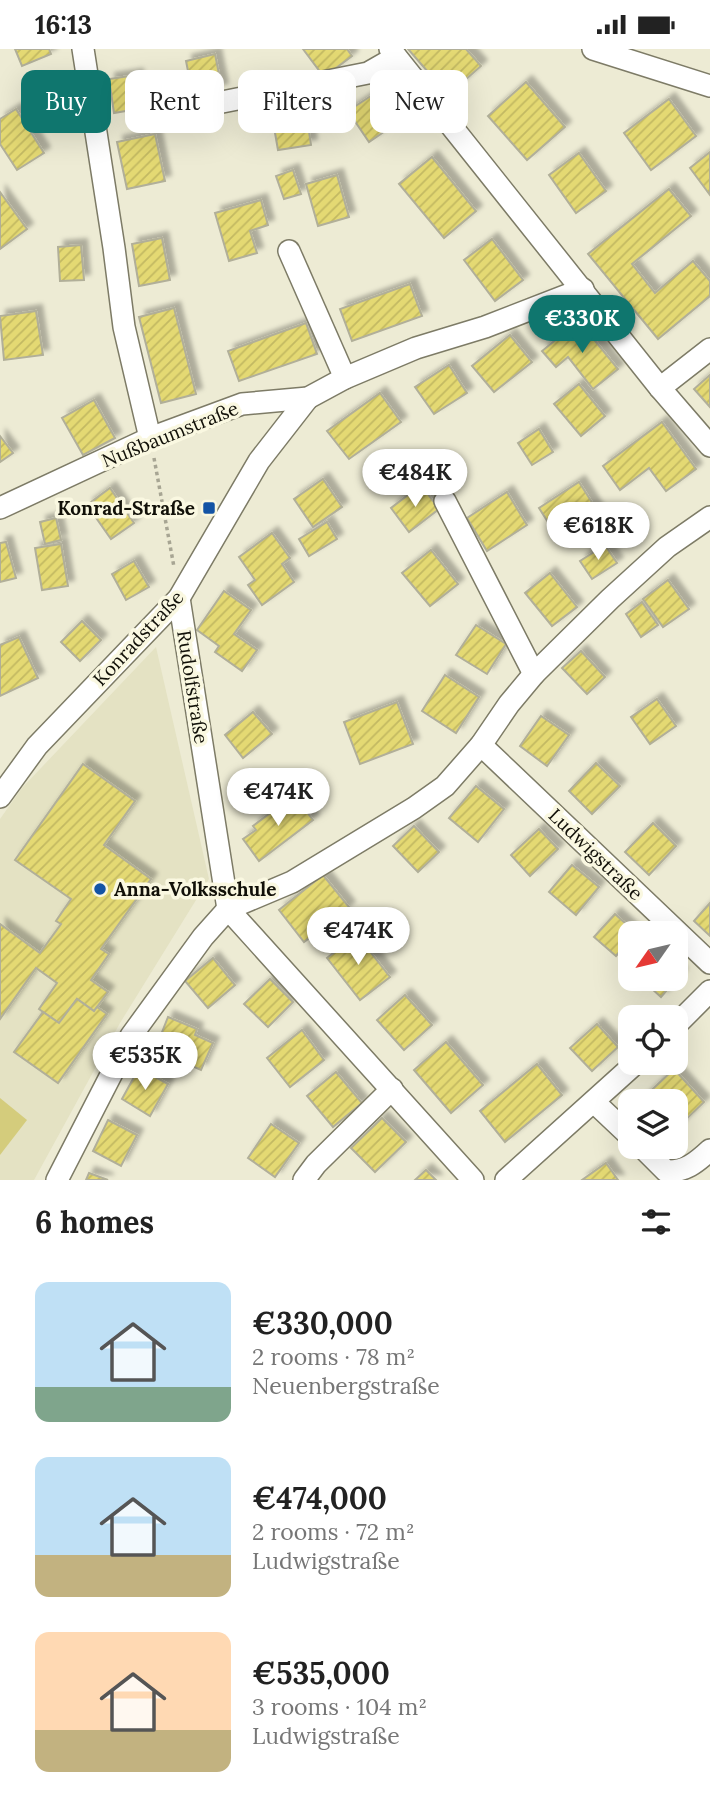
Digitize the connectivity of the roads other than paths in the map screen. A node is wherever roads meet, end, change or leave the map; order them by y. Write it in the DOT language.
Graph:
graph roads {
  1 [pos="83,49"];
  2 [pos="593,49"];
  3 [pos="393,53"];
  4 [pos="710,86"];
  5 [pos="224,102"];
  6 [pos="289,251"];
  7 [pos="583,289"];
  8 [pos="710,349"];
  9 [pos="345,378"];
  10 [pos="660,388"];
  11 [pos="308,398"];
  12 [pos="150,438"];
  13 [pos="710,446"];
  14 [pos="445,501"];
  15 [pos="0,508"];
  16 [pos="710,517"];
  17 [pos="179,598"];
  18 [pos="534,674"];
  19 [pos="481,745"];
  20 [pos="0,797"];
  21 [pos="228,909"];
  22 [pos="710,963"];
  23 [pos="710,992"];
  24 [pos="688,1013"];
  25 [pos="622,1075"];
  26 [pos="392,1089"];
  27 [pos="594,1102"];
  28 [pos="618,1125"];
  29 [pos="710,1150"];
  30 [pos="654,1159"];
  31 [pos="678,1176"];
  32 [pos="57,1180"];
  33 [pos="304,1180"];
  34 [pos="473,1180"];
  35 [pos="506,1180"];
  1 -- 12 [label="street"];
  2 -- 4 [label="street"];
  3 -- 5 [label="street"];
  3 -- 7 [label="street"];
  6 -- 9 [label="street"];
  7 -- 9 [label="street, Nußbaumstraße"];
  7 -- 10 [label="street"];
  8 -- 10 [label="street"];
  9 -- 11 [label="street, Nußbaumstraße"];
  10 -- 13 [label="street"];
  11 -- 12 [label="street, Nußbaumstraße"];
  11 -- 17 [label="street, Konradstraße"];
  12 -- 15 [label="street, Nußbaumstraße"];
  14 -- 18 [label="street"];
  16 -- 18 [label="street"];
  17 -- 20 [label="street, Konradstraße"];
  17 -- 21 [label="street, Rudolfstraße"];
  18 -- 19 [label="street"];
  19 -- 21 [label="street"];
  19 -- 22 [label="street, Ludwigstraße"];
  21 -- 26 [label="street"];
  21 -- 32 [label="street"];
  23 -- 24 [label="street"];
  25 -- 27 [label="street"];
  26 -- 33 [label="street"];
  26 -- 34 [label="street"];
  27 -- 28 [label="street"];
  27 -- 35 [label="street"];
  29 -- 31 [label="street"];
  30 -- 31 [label="street"];
}
